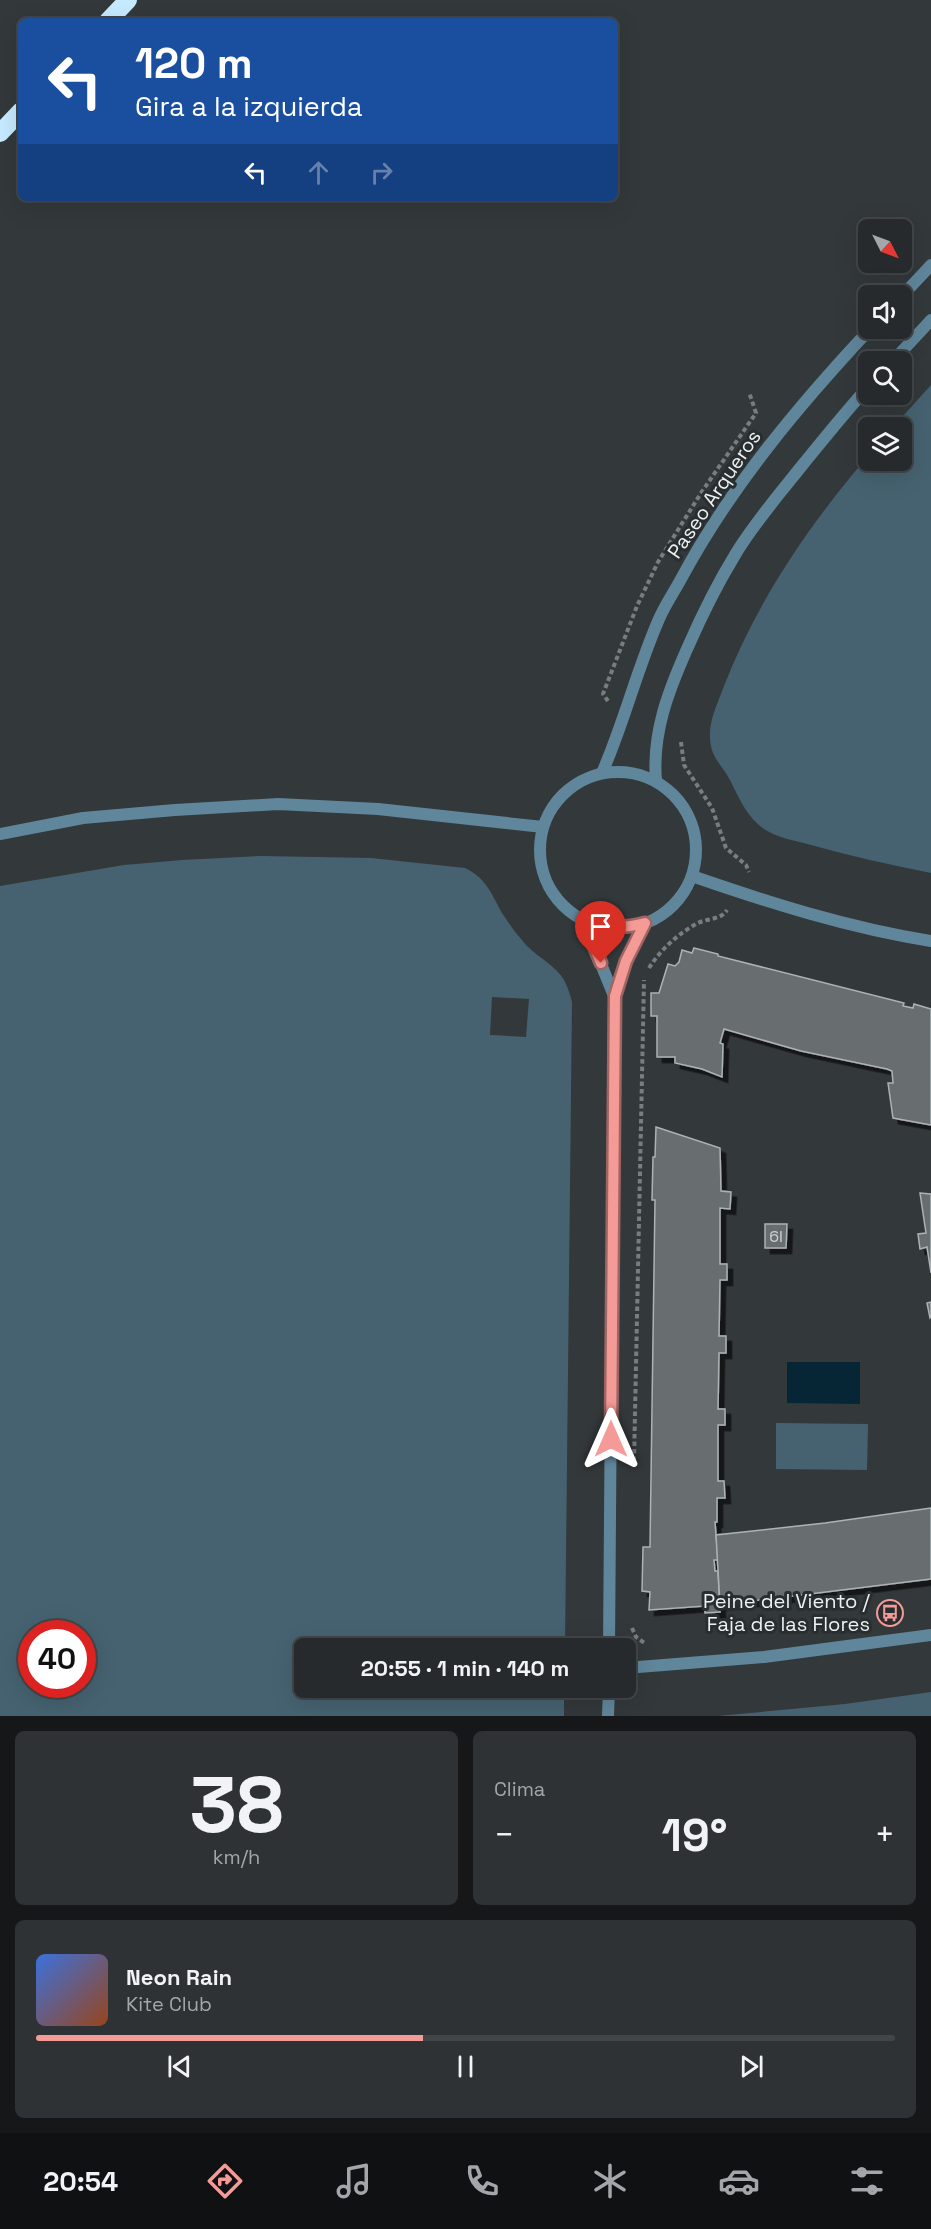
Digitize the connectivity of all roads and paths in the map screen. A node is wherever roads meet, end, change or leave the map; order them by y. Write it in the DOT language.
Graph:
graph roads {
  1 [pos="128,0"];
  2 [pos="111,18"];
  3 [pos="18,114"];
  4 [pos="0,133"];
  5 [pos="931,265"];
  6 [pos="912,285"];
  7 [pos="931,320"];
  8 [pos="861,339"];
  9 [pos="902,351"];
  10 [pos="858,398"];
  11 [pos="681,739"];
  12 [pos="602,773"];
  13 [pos="657,781"];
  14 [pos="543,827"];
  15 [pos="0,834"];
  16 [pos="749,872"];
  17 [pos="692,876"];
  18 [pos="726,912"];
  19 [pos="583,920"];
  20 [pos="645,923"];
  21 [pos="931,941"];
  22 [pos="615,996"];
  23 [pos="634,1470"];
  24 [pos="632,1620"];
  25 [pos="931,1635"];
  26 [pos="609,1638"];
  27 [pos="652,1646"];
  28 [pos="636,1667"];
  29 [pos="609,1698"];
  30 [pos="608,1716"];
  1 -- 2 [label="highway"];
  3 -- 4 [label="highway"];
  5 -- 6 [label="street"];
  7 -- 9 [label="street"];
  8 -- 12 [label="street, Paseo Arqueros"];
  10 -- 13 [label="street"];
  11 -- 16 [label="path"];
  12 -- 13 [label="street"];
  12 -- 14 [label="street"];
  13 -- 17 [label="street"];
  14 -- 15 [label="street"];
  14 -- 19 [label="street"];
  17 -- 20 [label="street"];
  17 -- 21 [label="street"];
  18 -- 23 [label="path"];
  19 -- 20 [label="street"];
  19 -- 22 [label="street"];
  20 -- 22 [label="street"];
  22 -- 26 [label="street"];
  24 -- 27 [label="path"];
  25 -- 28 [label="street"];
  29 -- 30 [label="street"];
}
